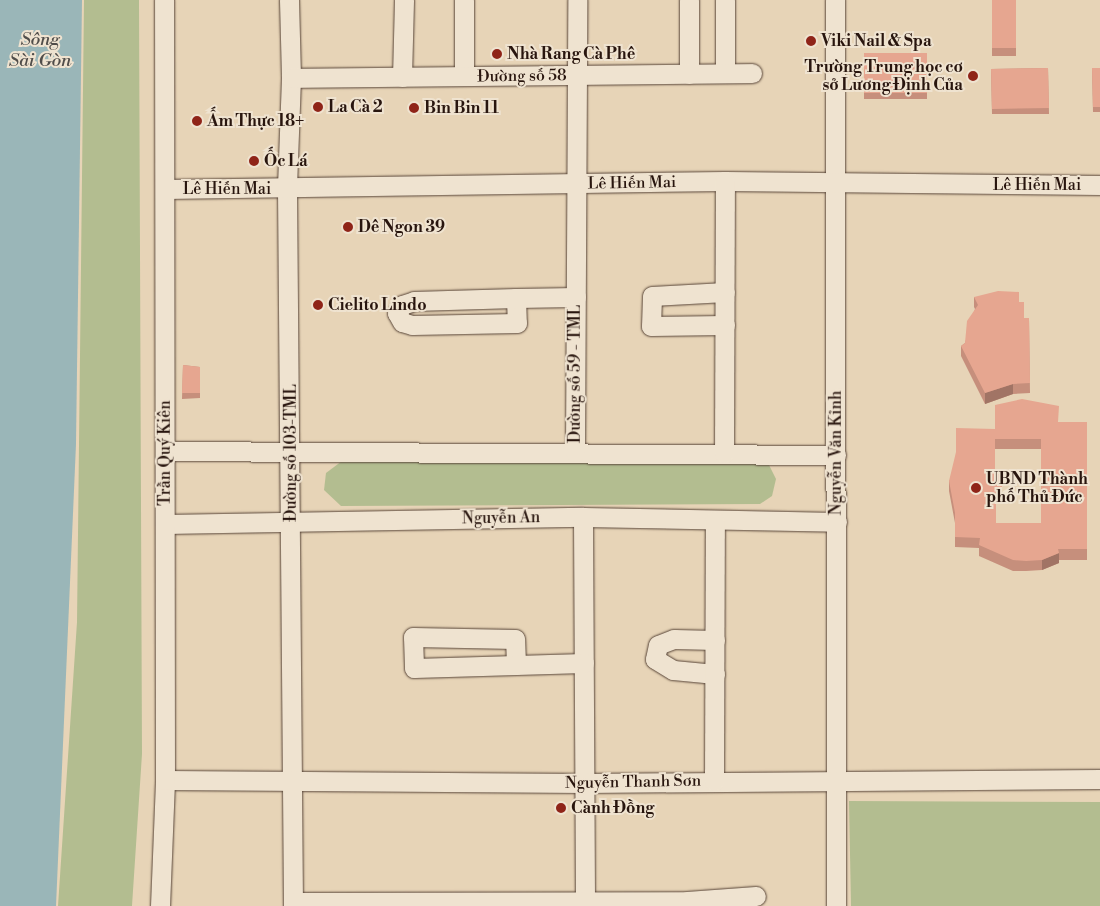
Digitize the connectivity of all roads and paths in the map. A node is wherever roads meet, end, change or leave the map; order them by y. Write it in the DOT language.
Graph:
graph roads {
  1 [pos="164,0"];
  2 [pos="289,0"];
  3 [pos="404,0"];
  4 [pos="464,0"];
  5 [pos="577,0"];
  6 [pos="689,0"];
  7 [pos="725,0"];
  8 [pos="835,0"];
  9 [pos="725,73"];
  10 [pos="752,73"];
  11 [pos="689,74"];
  12 [pos="577,75"];
  13 [pos="464,76"];
  14 [pos="402,77"];
  15 [pos="291,78"];
  16 [pos="725,182"];
  17 [pos="576,184"];
  18 [pos="836,184"];
  19 [pos="1100,185"];
  20 [pos="165,189"];
  21 [pos="287,190"];
  22 [pos="725,292"];
  23 [pos="576,297"];
  24 [pos="516,298"];
  25 [pos="725,325"];
  26 [pos="292,450"];
  27 [pos="165,451"];
  28 [pos="575,452"];
  29 [pos="724,452"];
  30 [pos="836,456"];
  31 [pos="583,517"];
  32 [pos="715,521"];
  33 [pos="291,522"];
  34 [pos="837,522"];
  35 [pos="165,524"];
  36 [pos="715,640"];
  37 [pos="584,664"];
  38 [pos="516,665"];
  39 [pos="715,674"];
  40 [pos="1100,779"];
  41 [pos="166,780"];
  42 [pos="714,781"];
  43 [pos="834,781"];
  44 [pos="294,782"];
  45 [pos="584,783"];
  46 [pos="756,896"];
  47 [pos="585,903"];
  48 [pos="687,903"];
  49 [pos="717,903"];
  50 [pos="294,904"];
  51 [pos="407,904"];
  52 [pos="475,904"];
  53 [pos="160,906"];
  54 [pos="836,906"];
  1 -- 20 [label="street, Trần Quý Kiên"];
  2 -- 15 [label="street, Đường số 103-TML"];
  3 -- 14 [label="street"];
  4 -- 13 [label="street"];
  5 -- 12 [label="street, Dường số 59 - TML"];
  6 -- 11 [label="street"];
  7 -- 9 [label="street"];
  8 -- 18 [label="street, Nguyễn Văn Kỉnh"];
  9 -- 10 [label="street, Đường số 58"];
  9 -- 11 [label="street, Đường số 58"];
  11 -- 12 [label="street, Đường số 58"];
  12 -- 13 [label="street, Đường số 58"];
  12 -- 17 [label="street, Dường số 59 - TML"];
  13 -- 14 [label="street, Đường số 58"];
  14 -- 15 [label="street, Đường số 58"];
  15 -- 21 [label="street, Đường số 103-TML"];
  16 -- 17 [label="street, Lê Hiến Mai"];
  16 -- 18 [label="street, Lê Hiến Mai"];
  16 -- 22 [label="street"];
  17 -- 21 [label="street, Lê Hiến Mai"];
  17 -- 23 [label="street, Dường số 59 - TML"];
  18 -- 19 [label="street, Lê Hiến Mai"];
  18 -- 30 [label="street, Nguyễn Văn Kỉnh"];
  20 -- 21 [label="street, Lê Hiến Mai"];
  20 -- 27 [label="street, Trần Quý Kiên"];
  21 -- 26 [label="street, Đường số 103-TML"];
  22 -- 25 [label="street"];
  22 -- 25 [label="street"];
  23 -- 24 [label="street, Dường số 59 - TML"];
  23 -- 28 [label="street, Dường số 59 - TML"];
  24 -- 24 [label="street, Dường số 59 - TML"];
  25 -- 29 [label="street"];
  26 -- 27 [label="street"];
  26 -- 28 [label="street"];
  26 -- 33 [label="street, Đường số 103-TML"];
  27 -- 35 [label="street, Trần Quý Kiên"];
  28 -- 29 [label="street"];
  29 -- 30 [label="street"];
  30 -- 34 [label="street, Nguyễn Văn Kỉnh"];
  31 -- 32 [label="street, Nguyễn An"];
  31 -- 33 [label="street, Nguyễn An"];
  31 -- 37 [label="street"];
  32 -- 34 [label="street, Nguyễn An"];
  32 -- 36 [label="street"];
  33 -- 35 [label="street, Nguyễn An"];
  33 -- 44 [label="street, Đường số 103-TML"];
  34 -- 43 [label="street, Nguyễn Văn Kỉnh"];
  35 -- 41 [label="street, Trần Quý Kiên"];
  36 -- 39 [label="street"];
  36 -- 39 [label="street"];
  37 -- 38 [label="street"];
  37 -- 45 [label="street"];
  38 -- 38 [label="street"];
  39 -- 42 [label="street"];
  40 -- 43 [label="street, Nguyễn Thanh Sơn"];
  41 -- 44 [label="street, Nguyễn Thanh Sơn"];
  41 -- 53 [label="street, Trần Quý Kiên"];
  42 -- 43 [label="street, Nguyễn Thanh Sơn"];
  42 -- 45 [label="street, Nguyễn Thanh Sơn"];
  43 -- 54 [label="street, Nguyễn Văn Kỉnh"];
  44 -- 45 [label="street, Nguyễn Thanh Sơn"];
  44 -- 50 [label="street, Đường số 103-TML"];
  45 -- 47 [label="street"];
  46 -- 49 [label="street"];
  47 -- 48 [label="street"];
  47 -- 52 [label="street"];
  48 -- 49 [label="street"];
  50 -- 51 [label="street"];
  51 -- 52 [label="street"];
}
